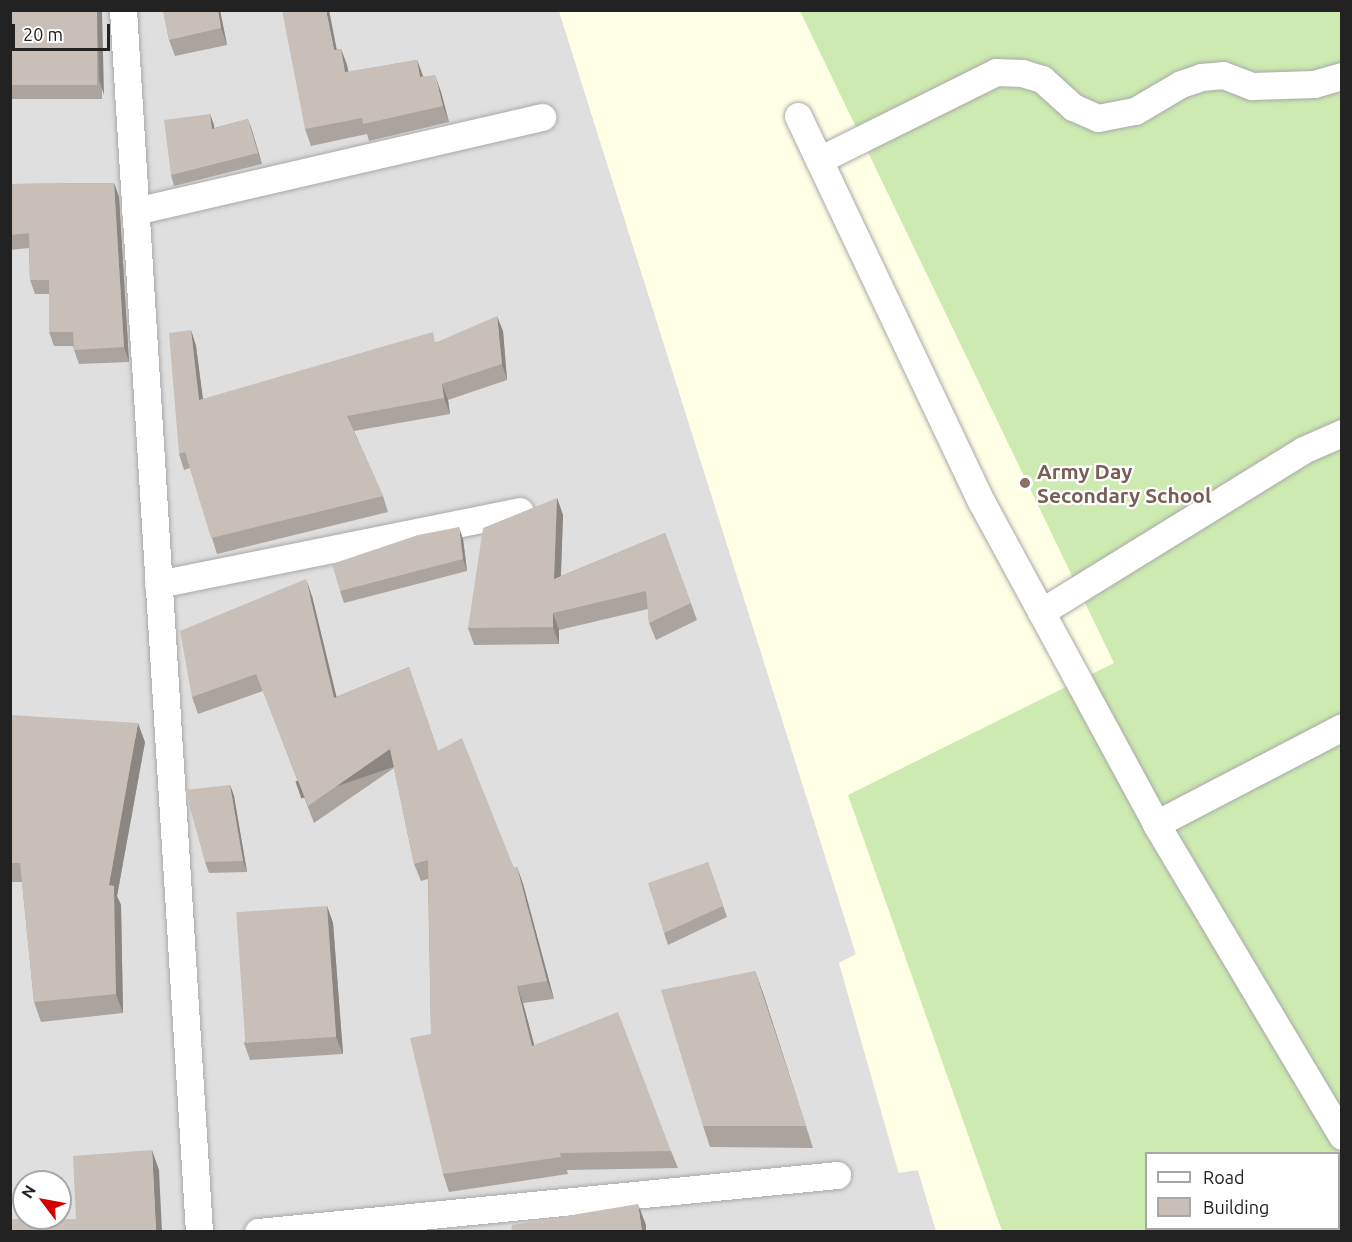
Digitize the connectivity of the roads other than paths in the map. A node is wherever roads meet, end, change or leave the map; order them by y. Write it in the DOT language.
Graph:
graph roads {
  1 [pos="123,10"];
  2 [pos="1341,76"];
  3 [pos="798,116"];
  4 [pos="542,117"];
  5 [pos="819,160"];
  6 [pos="135,211"];
  7 [pos="1341,433"];
  8 [pos="520,510"];
  9 [pos="158,584"];
  10 [pos="1041,612"];
  11 [pos="1341,727"];
  12 [pos="1155,824"];
  13 [pos="1341,1136"];
  14 [pos="837,1175"];
  15 [pos="199,1232"];
  16 [pos="258,1232"];
  1 -- 6 [label="street"];
  2 -- 5 [label="street"];
  3 -- 5 [label="street"];
  4 -- 6 [label="street"];
  5 -- 10 [label="street"];
  6 -- 9 [label="street"];
  7 -- 10 [label="street"];
  8 -- 9 [label="street"];
  9 -- 15 [label="street"];
  10 -- 12 [label="street"];
  11 -- 12 [label="street"];
  12 -- 13 [label="street"];
  14 -- 16 [label="street"];
}
